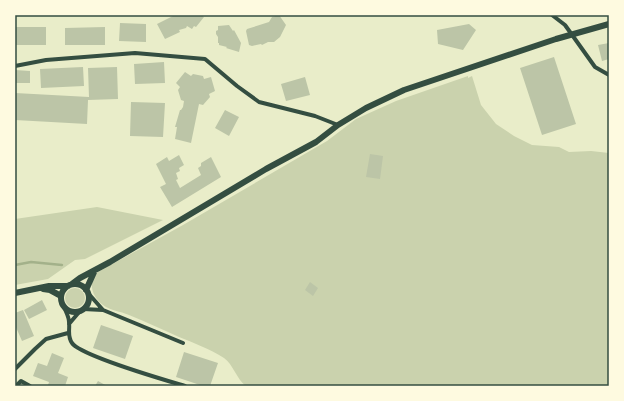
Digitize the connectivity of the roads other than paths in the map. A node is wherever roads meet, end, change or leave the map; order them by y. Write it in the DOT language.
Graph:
graph roads {
  1 [pos="552,15"];
  2 [pos="609,24"];
  3 [pos="15,66"];
  4 [pos="609,75"];
  5 [pos="338,125"];
  6 [pos="96,269"];
  7 [pos="70,285"];
  8 [pos="33,289"];
  9 [pos="87,291"];
  10 [pos="15,293"];
  11 [pos="61,296"];
  12 [pos="64,307"];
  13 [pos="82,310"];
  14 [pos="103,310"];
  15 [pos="70,324"];
  16 [pos="68,333"];
  17 [pos="183,343"];
  18 [pos="15,369"];
  19 [pos="16,386"];
  20 [pos="30,386"];
  21 [pos="185,386"];
  1 -- 4 [label="street"];
  2 -- 5 [label="main road"];
  3 -- 5 [label="street"];
  5 -- 6 [label="main road"];
  6 -- 7 [label="main road"];
  6 -- 9 [label="main road"];
  7 -- 8 [label="main road"];
  7 -- 9 [label="main road"];
  7 -- 11 [label="main road"];
  8 -- 10 [label="main road"];
  8 -- 11 [label="main road"];
  9 -- 13 [label="main road"];
  9 -- 14 [label="street"];
  11 -- 12 [label="main road"];
  12 -- 13 [label="main road"];
  12 -- 15 [label="street"];
  13 -- 14 [label="street"];
  13 -- 15 [label="street"];
  14 -- 17 [label="street"];
  15 -- 16 [label="street"];
  16 -- 18 [label="street"];
  16 -- 21 [label="street"];
  19 -- 20 [label="street"];
}
